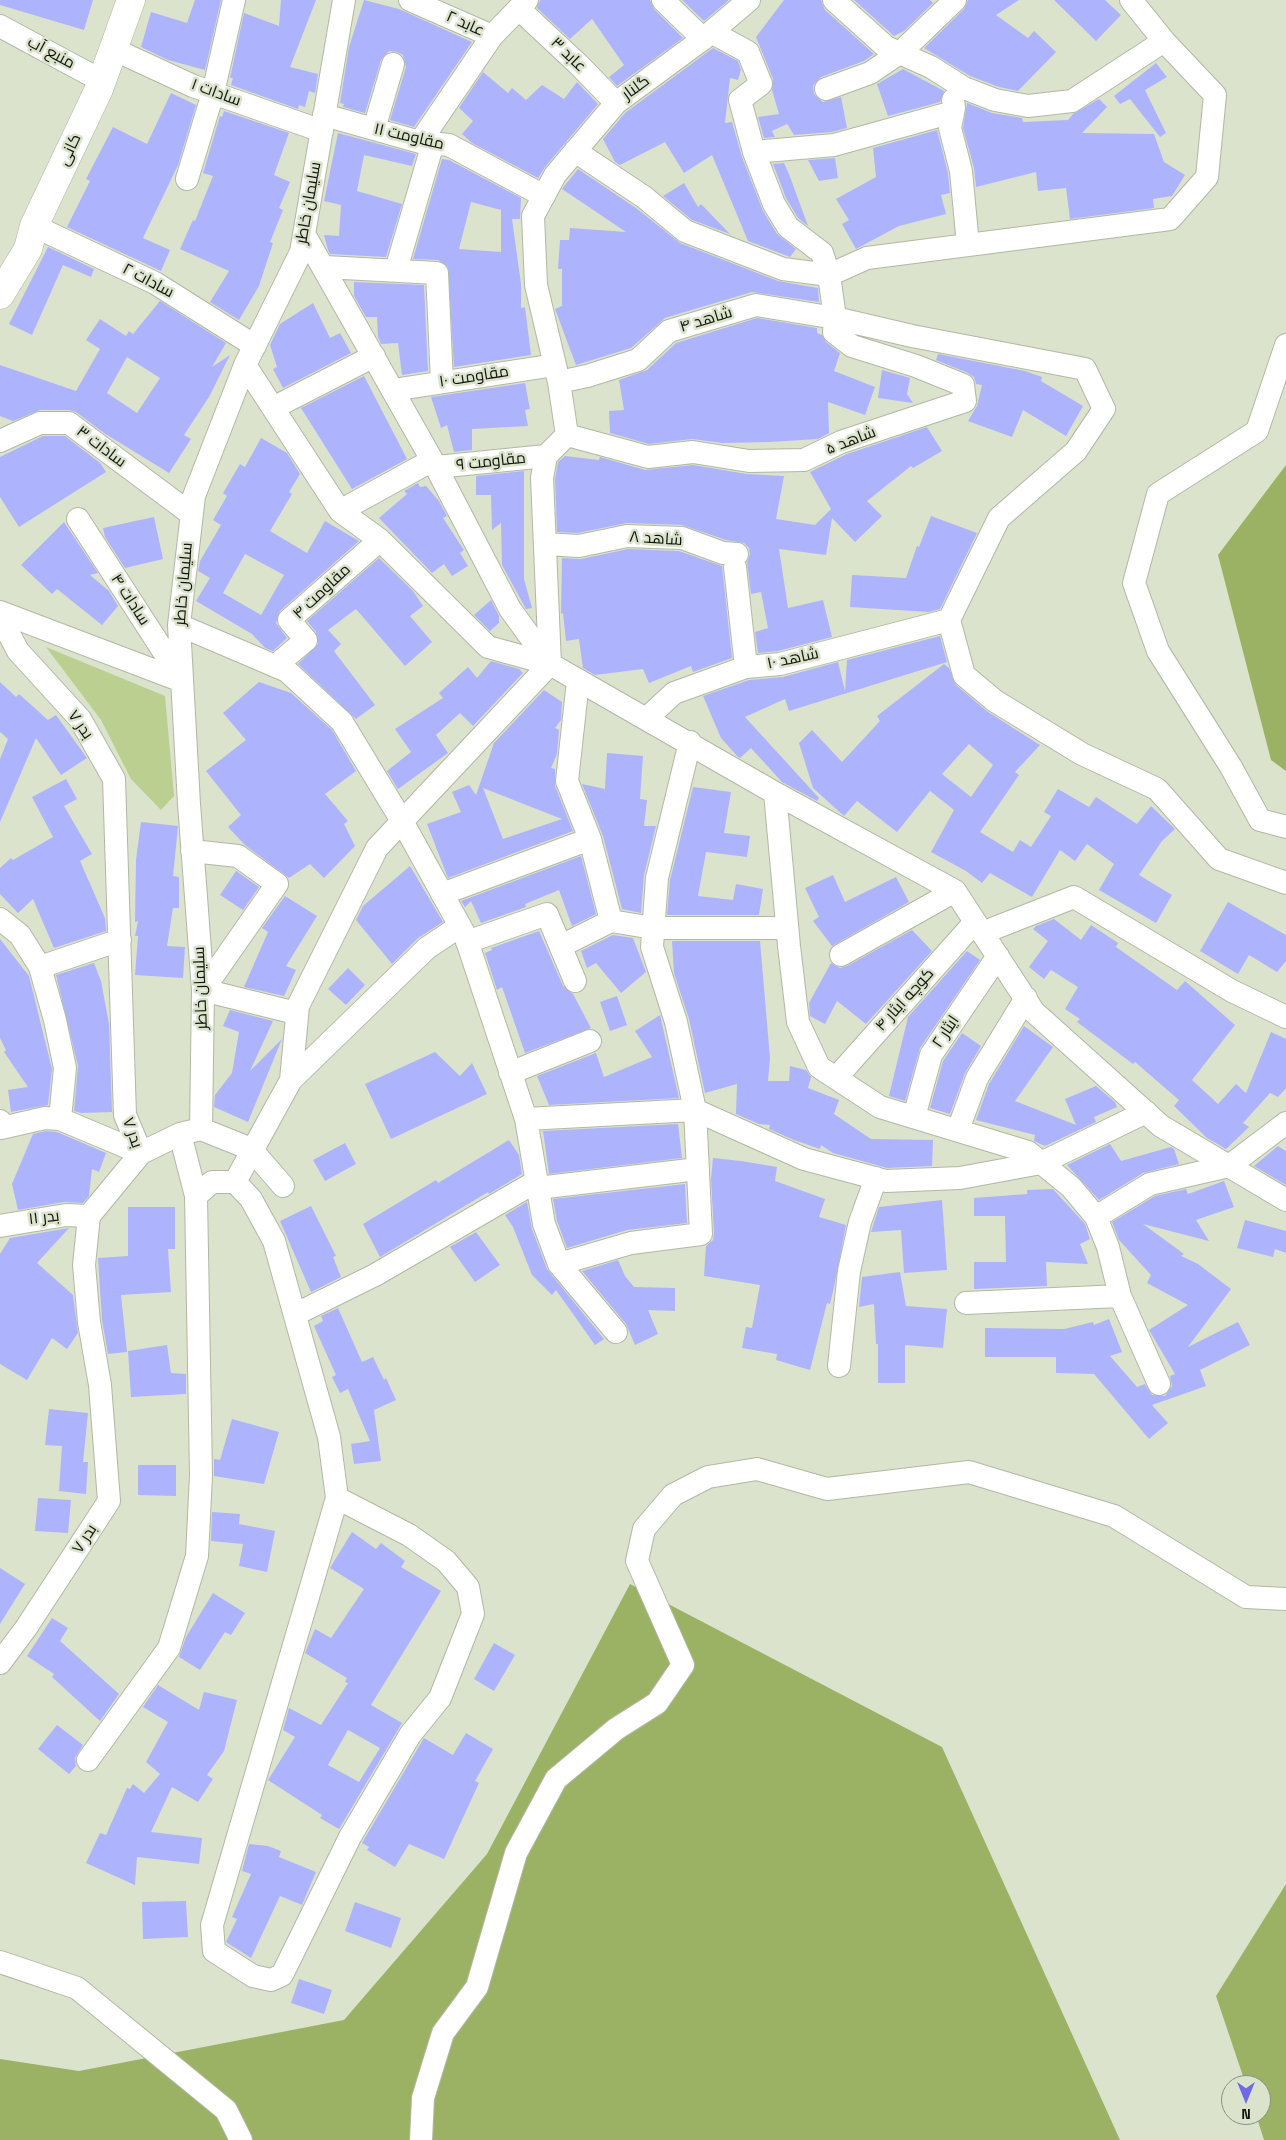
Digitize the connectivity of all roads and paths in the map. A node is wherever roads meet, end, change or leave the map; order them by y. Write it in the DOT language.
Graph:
graph roads {
  1 [pos="131,0"];
  2 [pos="234,0"];
  3 [pos="344,0"];
  4 [pos="663,0"];
  5 [pos="749,0"];
  6 [pos="834,0"];
  7 [pos="955,0"];
  8 [pos="1131,0"];
  9 [pos="422,2"];
  10 [pos="523,4"];
  11 [pos="0,26"];
  12 [pos="492,36"];
  13 [pos="707,36"];
  14 [pos="1164,41"];
  15 [pos="113,49"];
  16 [pos="901,52"];
  17 [pos="393,64"];
  18 [pos="950,80"];
  19 [pos="102,81"];
  20 [pos="826,90"];
  21 [pos="213,93"];
  22 [pos="616,103"];
  23 [pos="953,112"];
  24 [pos="323,123"];
  25 [pos="374,129"];
  26 [pos="426,143"];
  27 [pos="575,151"];
  28 [pos="754,152"];
  29 [pos="187,179"];
  30 [pos="544,196"];
  31 [pos="34,226"];
  32 [pos="304,234"];
  33 [pos="968,245"];
  34 [pos="325,267"];
  35 [pos="396,270"];
  36 [pos="829,274"];
  37 [pos="0,296"];
  38 [pos="835,318"];
  39 [pos="1286,344"];
  40 [pos="250,356"];
  41 [pos="374,356"];
  42 [pos="557,373"];
  43 [pos="442,382"];
  44 [pos="393,390"];
  45 [pos="273,408"];
  46 [pos="567,435"];
  47 [pos="0,441"];
  48 [pos="546,456"];
  49 [pos="434,464"];
  50 [pos="340,511"];
  51 [pos="192,514"];
  52 [pos="78,519"];
  53 [pos="380,540"];
  54 [pos="545,544"];
  55 [pos="0,612"];
  56 [pos="0,617"];
  57 [pos="949,620"];
  58 [pos="179,625"];
  59 [pos="550,664"];
  60 [pos="275,666"];
  61 [pos="746,667"];
  62 [pos="182,681"];
  63 [pos="578,681"];
  64 [pos="648,718"];
  65 [pos="690,742"];
  66 [pos="776,793"];
  67 [pos="402,821"];
  68 [pos="1286,827"];
  69 [pos="590,839"];
  70 [pos="192,851"];
  71 [pos="1286,882"];
  72 [pos="954,891"];
  73 [pos="442,894"];
  74 [pos="0,919"];
  75 [pos="611,921"];
  76 [pos="978,927"];
  77 [pos="653,928"];
  78 [pos="787,928"];
  79 [pos="464,934"];
  80 [pos="120,940"];
  81 [pos="561,946"];
  82 [pos="841,955"];
  83 [pos="998,956"];
  84 [pos="40,967"];
  85 [pos="575,981"];
  86 [pos="203,990"];
  87 [pos="1026,998"];
  88 [pos="296,1013"];
  89 [pos="1286,1017"];
  90 [pos="590,1041"];
  91 [pos="510,1073"];
  92 [pos="836,1078"];
  93 [pos="291,1080"];
  94 [pos="696,1110"];
  95 [pos="1146,1112"];
  96 [pos="914,1117"];
  97 [pos="60,1119"];
  98 [pos="526,1119"];
  99 [pos="0,1120"];
  100 [pos="1286,1123"];
  101 [pos="958,1130"];
  102 [pos="191,1132"];
  103 [pos="251,1149"];
  104 [pos="141,1153"];
  105 [pos="1041,1163"];
  106 [pos="1229,1166"];
  107 [pos="698,1169"];
  108 [pos="876,1178"];
  109 [pos="235,1182"];
  110 [pos="537,1185"];
  111 [pos="283,1186"];
  112 [pos="196,1196"];
  113 [pos="1286,1200"];
  114 [pos="89,1216"];
  115 [pos="1096,1217"];
  116 [pos="0,1226"];
  117 [pos="559,1264"];
  118 [pos="1120,1296"];
  119 [pos="966,1303"];
  120 [pos="296,1314"];
  121 [pos="616,1332"];
  122 [pos="839,1366"];
  123 [pos="1159,1384"];
  124 [pos="337,1498"];
  125 [pos="1286,1599"];
  126 [pos="0,1662"];
  127 [pos="88,1760"];
  128 [pos="0,1962"];
  129 [pos="241,2140"];
  130 [pos="421,2140"];
  1 -- 15 [label="street, کانی"];
  2 -- 21 [label="street"];
  3 -- 24 [label="street, سلیمان خاطر"];
  4 -- 13 [label="street"];
  5 -- 13 [label="street, گلنار"];
  6 -- 16 [label="street"];
  7 -- 16 [label="street"];
  8 -- 14 [label="street"];
  9 -- 12 [label="street, عابد ۲"];
  10 -- 12 [label="street"];
  10 -- 22 [label="street, عابد ۳"];
  11 -- 19 [label="street, منبع آب"];
  12 -- 26 [label="street"];
  13 -- 22 [label="street, گلنار"];
  13 -- 28 [label="street"];
  14 -- 18 [label="street"];
  14 -- 33 [label="street"];
  15 -- 19 [label="street, کانی"];
  15 -- 21 [label="street, سادات ۱"];
  16 -- 18 [label="street"];
  16 -- 20 [label="street"];
  17 -- 25 [label="street"];
  18 -- 23 [label="street"];
  19 -- 31 [label="street, کانی"];
  21 -- 24 [label="street, سادات ۱"];
  21 -- 29 [label="street"];
  22 -- 27 [label="street, گلنار"];
  23 -- 28 [label="street"];
  23 -- 33 [label="street"];
  24 -- 25 [label="street, مقاومت ۱۱"];
  24 -- 32 [label="street, سلیمان خاطر"];
  25 -- 26 [label="street, مقاومت ۱۱"];
  26 -- 30 [label="street, مقاومت ۱۱"];
  26 -- 35 [label="street"];
  27 -- 30 [label="street, گلنار"];
  27 -- 36 [label="street"];
  28 -- 36 [label="street"];
  30 -- 42 [label="street, گلنار"];
  31 -- 37 [label="street, کانی"];
  31 -- 40 [label="street, سادات ۲"];
  32 -- 34 [label="street"];
  32 -- 40 [label="street, سلیمان خاطر"];
  33 -- 36 [label="street"];
  34 -- 35 [label="street"];
  34 -- 41 [label="street"];
  35 -- 43 [label="street"];
  36 -- 38 [label="street"];
  38 -- 42 [label="street, شاهد ۴"];
  38 -- 46 [label="street, شاهد ۵"];
  38 -- 57 [label="street, شاهد ۴"];
  39 -- 68 [label="street"];
  40 -- 45 [label="street"];
  40 -- 51 [label="street, سلیمان خاطر"];
  41 -- 44 [label="street"];
  41 -- 45 [label="street"];
  42 -- 43 [label="street, مقاومت ۱۰"];
  42 -- 46 [label="street, گلنار"];
  43 -- 44 [label="street, مقاومت ۱۰"];
  44 -- 49 [label="street"];
  45 -- 50 [label="street"];
  46 -- 48 [label="street"];
  47 -- 51 [label="street, سادات ۳"];
  48 -- 49 [label="street, مقاومت ۹"];
  48 -- 54 [label="street"];
  49 -- 50 [label="street"];
  49 -- 59 [label="street"];
  50 -- 53 [label="street"];
  51 -- 58 [label="street, سلیمان خاطر"];
  52 -- 62 [label="street, سادات ۴"];
  53 -- 59 [label="street"];
  53 -- 60 [label="street, مقاومت ۴"];
  54 -- 59 [label="street"];
  54 -- 61 [label="street, شاهد ۸"];
  55 -- 62 [label="street"];
  56 -- 80 [label="street, بدر ۷"];
  57 -- 61 [label="street, شاهد ۱۰"];
  57 -- 71 [label="street"];
  58 -- 60 [label="street"];
  58 -- 62 [label="street, سلیمان خاطر"];
  59 -- 63 [label="street"];
  59 -- 67 [label="street"];
  60 -- 67 [label="street"];
  61 -- 64 [label="street, شاهد ۱۰"];
  62 -- 70 [label="street, سلیمان خاطر"];
  63 -- 64 [label="street"];
  63 -- 69 [label="street"];
  64 -- 65 [label="street"];
  65 -- 66 [label="street"];
  65 -- 77 [label="street"];
  66 -- 72 [label="street"];
  66 -- 78 [label="street"];
  67 -- 73 [label="street"];
  67 -- 88 [label="street"];
  69 -- 73 [label="street"];
  69 -- 75 [label="street"];
  70 -- 86 [label="street, سلیمان خاطر"];
  70 -- 86 [label="street"];
  72 -- 76 [label="street"];
  72 -- 82 [label="street"];
  73 -- 79 [label="street"];
  74 -- 84 [label="street"];
  75 -- 77 [label="street"];
  75 -- 81 [label="street"];
  76 -- 83 [label="street"];
  76 -- 89 [label="street"];
  76 -- 92 [label="street, کوچه ایثار ۴"];
  77 -- 78 [label="street"];
  77 -- 94 [label="street"];
  78 -- 92 [label="street"];
  79 -- 81 [label="street"];
  79 -- 91 [label="street"];
  79 -- 93 [label="street"];
  80 -- 84 [label="street"];
  80 -- 104 [label="street, بدر ۷"];
  81 -- 85 [label="street"];
  83 -- 87 [label="street"];
  83 -- 96 [label="street, ایثار ۲"];
  84 -- 97 [label="street"];
  86 -- 88 [label="street"];
  86 -- 102 [label="street, سلیمان خاطر"];
  87 -- 95 [label="street"];
  87 -- 101 [label="street"];
  88 -- 93 [label="street"];
  90 -- 91 [label="street"];
  91 -- 98 [label="street"];
  92 -- 96 [label="street"];
  93 -- 103 [label="street"];
  94 -- 98 [label="street"];
  94 -- 107 [label="street"];
  94 -- 108 [label="street"];
  95 -- 105 [label="street"];
  95 -- 106 [label="street"];
  96 -- 101 [label="street"];
  97 -- 99 [label="street"];
  97 -- 104 [label="street"];
  98 -- 110 [label="street"];
  100 -- 106 [label="street"];
  101 -- 105 [label="street"];
  102 -- 103 [label="street"];
  102 -- 104 [label="street"];
  102 -- 112 [label="street, سلیمان خاطر"];
  103 -- 109 [label="street"];
  103 -- 111 [label="street"];
  104 -- 114 [label="street, بدر ۷"];
  105 -- 108 [label="street"];
  105 -- 115 [label="street"];
  106 -- 113 [label="street"];
  106 -- 115 [label="street"];
  107 -- 110 [label="street"];
  107 -- 117 [label="street"];
  108 -- 122 [label="street"];
  109 -- 112 [label="street"];
  109 -- 120 [label="street"];
  110 -- 117 [label="street"];
  110 -- 120 [label="street"];
  112 -- 127 [label="street, سلیمان خاطر"];
  114 -- 116 [label="street, بدر ۱۱"];
  114 -- 126 [label="street, بدر ۷"];
  115 -- 118 [label="street"];
  117 -- 121 [label="street"];
  118 -- 119 [label="street"];
  118 -- 123 [label="street"];
  120 -- 124 [label="street"];
  124 -- 124 [label="street"];
  125 -- 130 [label="street"];
  128 -- 129 [label="street"];
}
